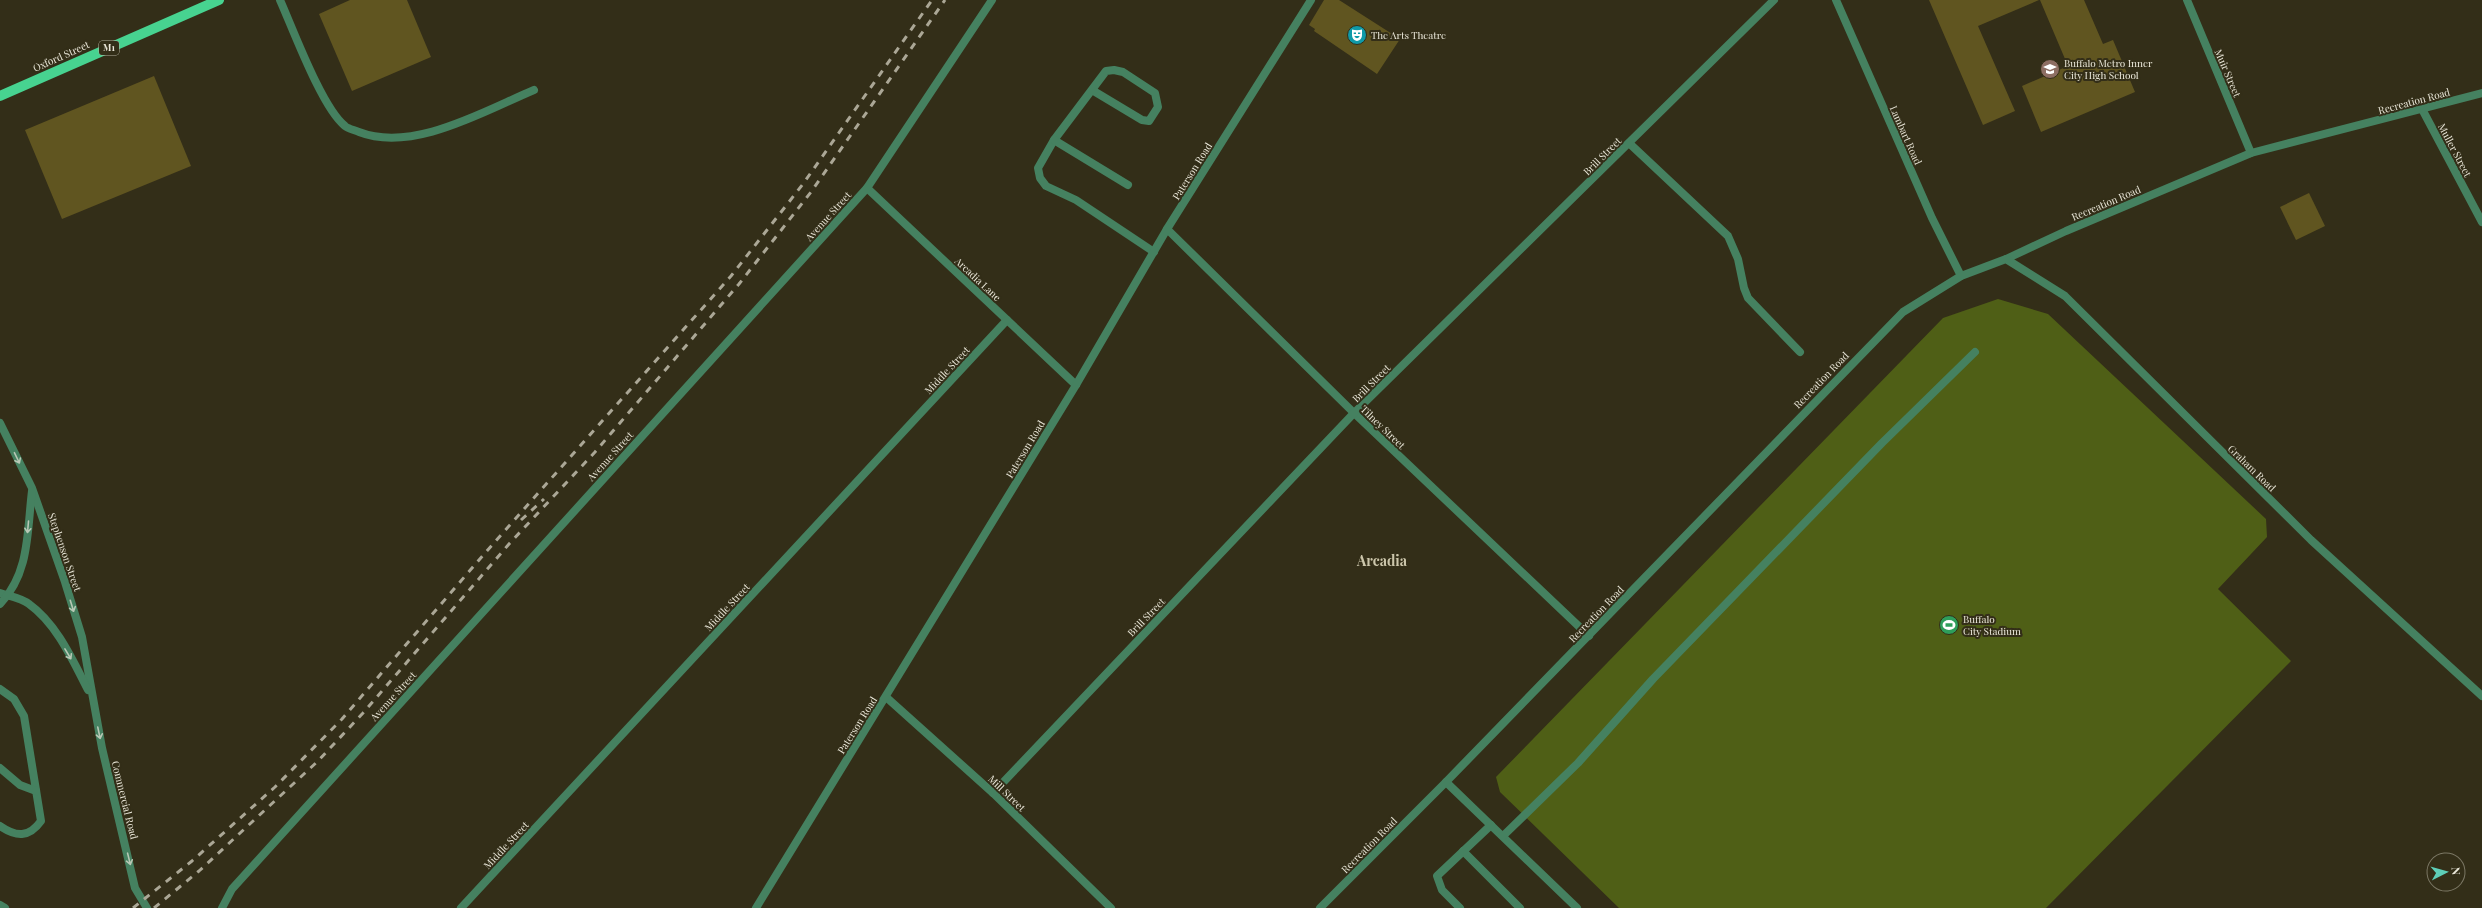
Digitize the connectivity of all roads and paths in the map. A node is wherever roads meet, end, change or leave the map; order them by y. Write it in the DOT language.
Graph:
graph roads {
  1 [pos="219,0"];
  2 [pos="280,0"];
  3 [pos="992,0"];
  4 [pos="1312,0"];
  5 [pos="1774,0"];
  6 [pos="1836,0"];
  7 [pos="2187,0"];
  8 [pos="534,90"];
  9 [pos="1092,90"];
  10 [pos="2482,93"];
  11 [pos="0,96"];
  12 [pos="2422,109"];
  13 [pos="1054,140"];
  14 [pos="1629,143"];
  15 [pos="2251,153"];
  16 [pos="1128,185"];
  17 [pos="867,188"];
  18 [pos="2482,222"];
  19 [pos="1167,229"];
  20 [pos="1154,252"];
  21 [pos="2006,259"];
  22 [pos="1961,276"];
  23 [pos="1007,320"];
  24 [pos="1800,352"];
  25 [pos="1975,352"];
  26 [pos="1076,384"];
  27 [pos="1354,413"];
  28 [pos="0,423"];
  29 [pos="32,488"];
  30 [pos="4,594"];
  31 [pos="0,604"];
  32 [pos="1589,636"];
  33 [pos="0,689"];
  34 [pos="91,695"];
  35 [pos="2482,696"];
  36 [pos="886,697"];
  37 [pos="0,768"];
  38 [pos="1446,782"];
  39 [pos="36,791"];
  40 [pos="993,793"];
  41 [pos="1491,825"];
  42 [pos="0,826"];
  43 [pos="1503,836"];
  44 [pos="1463,851"];
  45 [pos="0,904"];
  46 [pos="5,908"];
  47 [pos="147,908"];
  48 [pos="222,908"];
  49 [pos="461,908"];
  50 [pos="756,908"];
  51 [pos="1111,908"];
  52 [pos="1320,908"];
  53 [pos="1460,908"];
  54 [pos="1520,908"];
  55 [pos="1577,908"];
  1 -- 11 [label="main road, Oxford Street / M1"];
  2 -- 8 [label="street"];
  3 -- 17 [label="street, Avenue Street"];
  4 -- 19 [label="street, Paterson Road"];
  5 -- 14 [label="street, Brill Street"];
  6 -- 22 [label="street, Lambart Road"];
  7 -- 15 [label="street, Muir Street"];
  9 -- 9 [label="street"];
  9 -- 13 [label="street"];
  10 -- 12 [label="street, Recreation Road"];
  12 -- 15 [label="street, Recreation Road"];
  12 -- 18 [label="street, Muller Street"];
  13 -- 16 [label="street"];
  13 -- 20 [label="street"];
  14 -- 24 [label="street"];
  14 -- 27 [label="street, Brill Street"];
  15 -- 21 [label="street, Recreation Road"];
  17 -- 23 [label="street, Arcadia Lane"];
  17 -- 48 [label="street, Avenue Street"];
  19 -- 20 [label="street, Paterson Road"];
  19 -- 27 [label="street, Tilney Street"];
  20 -- 26 [label="street, Paterson Road"];
  21 -- 22 [label="street, Recreation Road"];
  21 -- 35 [label="street, Graham Road"];
  22 -- 32 [label="street, Recreation Road"];
  23 -- 26 [label="street, Arcadia Lane"];
  23 -- 49 [label="street, Middle Street"];
  25 -- 43 [label="street"];
  26 -- 36 [label="street, Paterson Road"];
  27 -- 32 [label="street, Tilney Street"];
  27 -- 40 [label="street, Brill Street"];
  28 -- 29 [label="street, Stephenson Street, one-way"];
  29 -- 30 [label="street, one-way"];
  29 -- 34 [label="street, Stephenson Street, one-way"];
  30 -- 31 [label="street"];
  30 -- 34 [label="street, one-way"];
  32 -- 38 [label="street, Recreation Road"];
  33 -- 39 [label="street"];
  34 -- 47 [label="street, Commercial Road, one-way"];
  36 -- 40 [label="street, Mill Street"];
  36 -- 50 [label="street, Paterson Road"];
  37 -- 39 [label="street"];
  38 -- 41 [label="street"];
  38 -- 52 [label="street, Recreation Road"];
  39 -- 42 [label="street"];
  40 -- 51 [label="street, Mill Street"];
  41 -- 43 [label="street"];
  41 -- 44 [label="street"];
  43 -- 55 [label="street"];
  44 -- 53 [label="street"];
  44 -- 54 [label="street"];
  45 -- 46 [label="street"];
}
